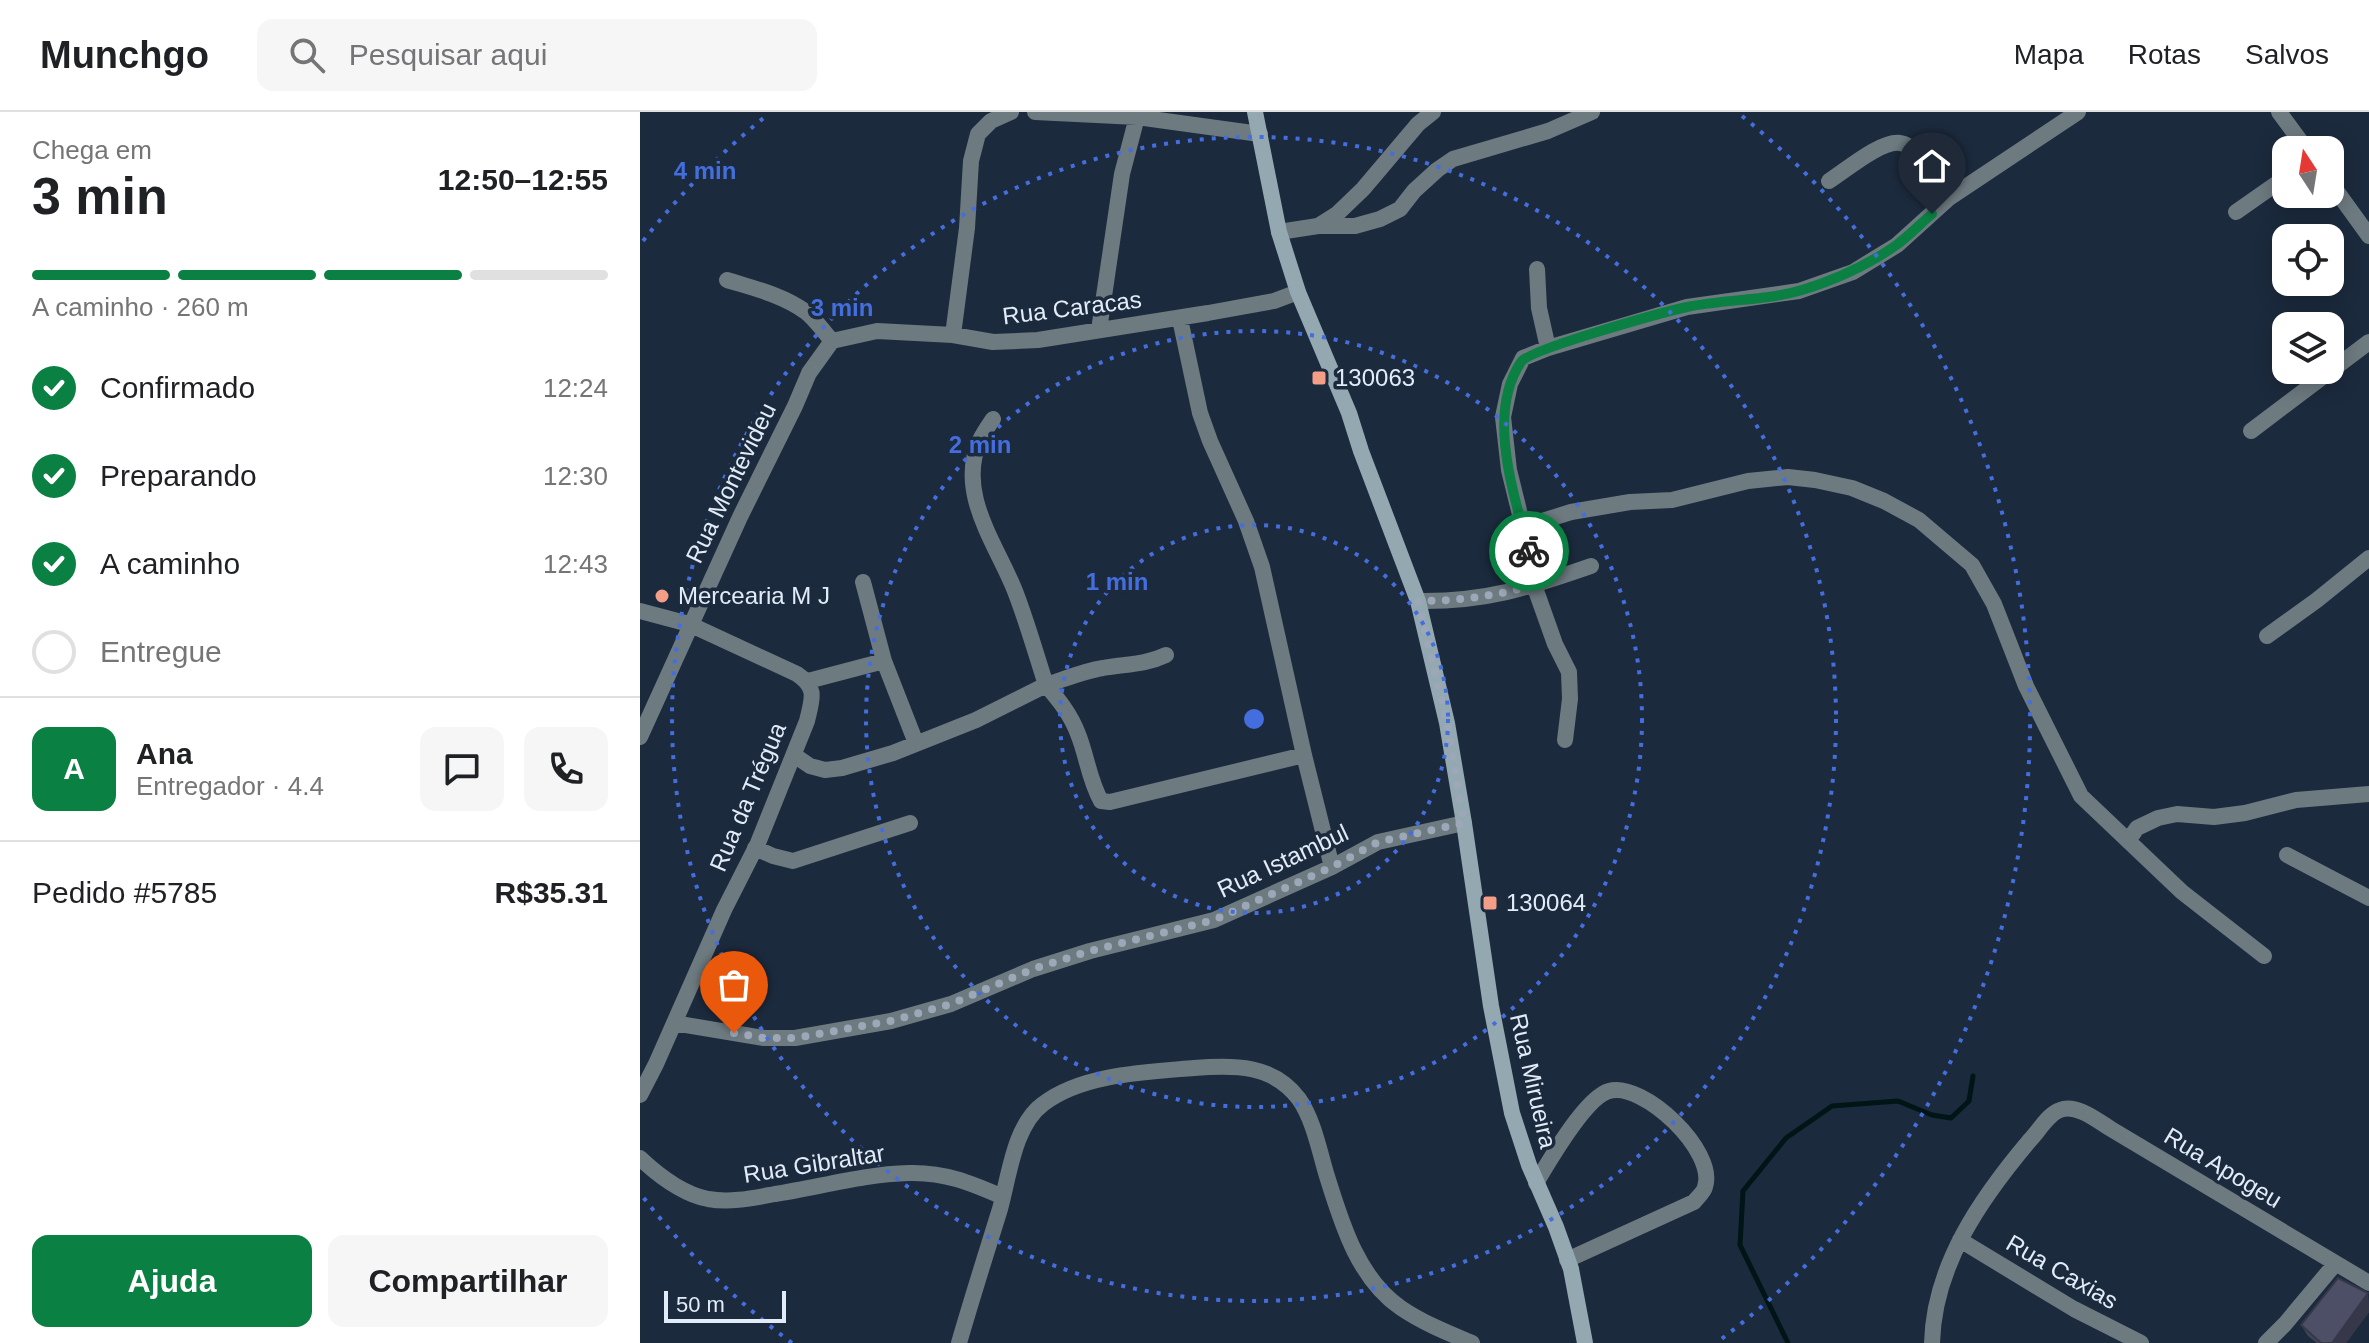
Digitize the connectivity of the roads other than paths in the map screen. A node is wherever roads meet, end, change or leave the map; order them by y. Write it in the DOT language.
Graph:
graph roads {
  1 [pos="1011,112"];
  2 [pos="1036,112"];
  3 [pos="1255,112"];
  4 [pos="1433,112"];
  5 [pos="1592,112"];
  6 [pos="2078,112"];
  7 [pos="2279,112"];
  8 [pos="1137,117"];
  9 [pos="985,120"];
  10 [pos="1260,134"];
  11 [pos="2297,136"];
  12 [pos="1829,181"];
  13 [pos="2272,187"];
  14 [pos="1949,198"];
  15 [pos="2344,201"];
  16 [pos="2236,212"];
  17 [pos="1318,226"];
  18 [pos="1279,232"];
  19 [pos="2369,236"];
  20 [pos="1537,269"];
  21 [pos="727,280"];
  22 [pos="1298,292"];
  23 [pos="1180,319"];
  24 [pos="1099,330"];
  25 [pos="953,335"];
  26 [pos="832,341"];
  27 [pos="2369,342"];
  28 [pos="1548,348"];
  29 [pos="993,419"];
  30 [pos="2251,431"];
  31 [pos="1523,527"];
  32 [pos="2369,558"];
  33 [pos="1591,566"];
  34 [pos="863,582"];
  35 [pos="1534,585"];
  36 [pos="1418,601"];
  37 [pos="640,611"];
  38 [pos="689,624"];
  39 [pos="2267,636"];
  40 [pos="1166,655"];
  41 [pos="884,661"];
  42 [pos="808,681"];
  43 [pos="1046,685"];
  44 [pos="640,737"];
  45 [pos="1565,740"];
  46 [pos="916,743"];
  47 [pos="794,755"];
  48 [pos="1304,755"];
  49 [pos="2369,794"];
  50 [pos="910,823"];
  51 [pos="1464,823"];
  52 [pos="2128,841"];
  53 [pos="755,848"];
  54 [pos="2287,855"];
  55 [pos="1332,867"];
  56 [pos="2369,898"];
  57 [pos="2264,956"];
  58 [pos="674,1023"];
  59 [pos="640,1095"];
  60 [pos="640,1158"];
  61 [pos="1536,1183"];
  62 [pos="1003,1197"];
  63 [pos="1960,1240"];
  64 [pos="1567,1260"];
  65 [pos="2335,1264"];
  66 [pos="2369,1283"];
  67 [pos="2131,1341"];
  68 [pos="959,1343"];
  69 [pos="1472,1343"];
  70 [pos="1585,1343"];
  71 [pos="1932,1343"];
  72 [pos="2266,1343"];
  1 -- 9 [label="street"];
  2 -- 8 [label="street"];
  3 -- 10 [label="main road"];
  4 -- 17 [label="street"];
  5 -- 17 [label="street"];
  6 -- 14 [label="street"];
  7 -- 11 [label="street"];
  8 -- 10 [label="street"];
  8 -- 24 [label="street"];
  9 -- 25 [label="street"];
  10 -- 18 [label="main road"];
  12 -- 14 [label="street"];
  13 -- 16 [label="street"];
  14 -- 28 [label="street"];
  15 -- 19 [label="street"];
  17 -- 18 [label="street"];
  18 -- 22 [label="main road"];
  20 -- 28 [label="street"];
  21 -- 26 [label="street"];
  22 -- 23 [label="street, Rua Caracas"];
  22 -- 36 [label="main road"];
  23 -- 24 [label="street, Rua Caracas"];
  23 -- 48 [label="street"];
  24 -- 25 [label="street, Rua Caracas"];
  25 -- 26 [label="street, Rua Caracas"];
  26 -- 38 [label="street, Rua Montevideu"];
  27 -- 30 [label="street"];
  28 -- 31 [label="street"];
  29 -- 43 [label="street"];
  31 -- 35 [label="street"];
  31 -- 52 [label="street"];
  32 -- 39 [label="street"];
  33 -- 35 [label="street"];
  34 -- 41 [label="street"];
  35 -- 36 [label="street"];
  35 -- 45 [label="street"];
  36 -- 51 [label="main road"];
  37 -- 38 [label="street"];
  38 -- 42 [label="street"];
  38 -- 44 [label="street, Rua Montevideu"];
  40 -- 43 [label="street"];
  41 -- 42 [label="street"];
  41 -- 46 [label="street"];
  42 -- 47 [label="street, Rua da Trégua"];
  43 -- 46 [label="street"];
  43 -- 48 [label="street"];
  46 -- 47 [label="street"];
  47 -- 53 [label="street, Rua da Trégua"];
  48 -- 55 [label="street"];
  49 -- 52 [label="street"];
  50 -- 53 [label="street"];
  51 -- 55 [label="street, Rua Istambul"];
  51 -- 61 [label="main road, Rua Mirueira"];
  52 -- 57 [label="street"];
  53 -- 58 [label="street, Rua da Trégua"];
  54 -- 56 [label="street"];
  55 -- 58 [label="street, Rua Istambul"];
  58 -- 59 [label="street, Rua da Trégua"];
  60 -- 62 [label="street, Rua Gibraltar"];
  61 -- 64 [label="main road, Rua Mirueira"];
  61 -- 64 [label="street"];
  62 -- 68 [label="street"];
  62 -- 69 [label="street"];
  63 -- 65 [label="street, Rua Apogeu"];
  63 -- 67 [label="street, Rua Caxias"];
  63 -- 71 [label="street"];
  64 -- 70 [label="main road, Rua Mirueira"];
  65 -- 66 [label="street, Rua Apogeu"];
  65 -- 72 [label="street"];
}
